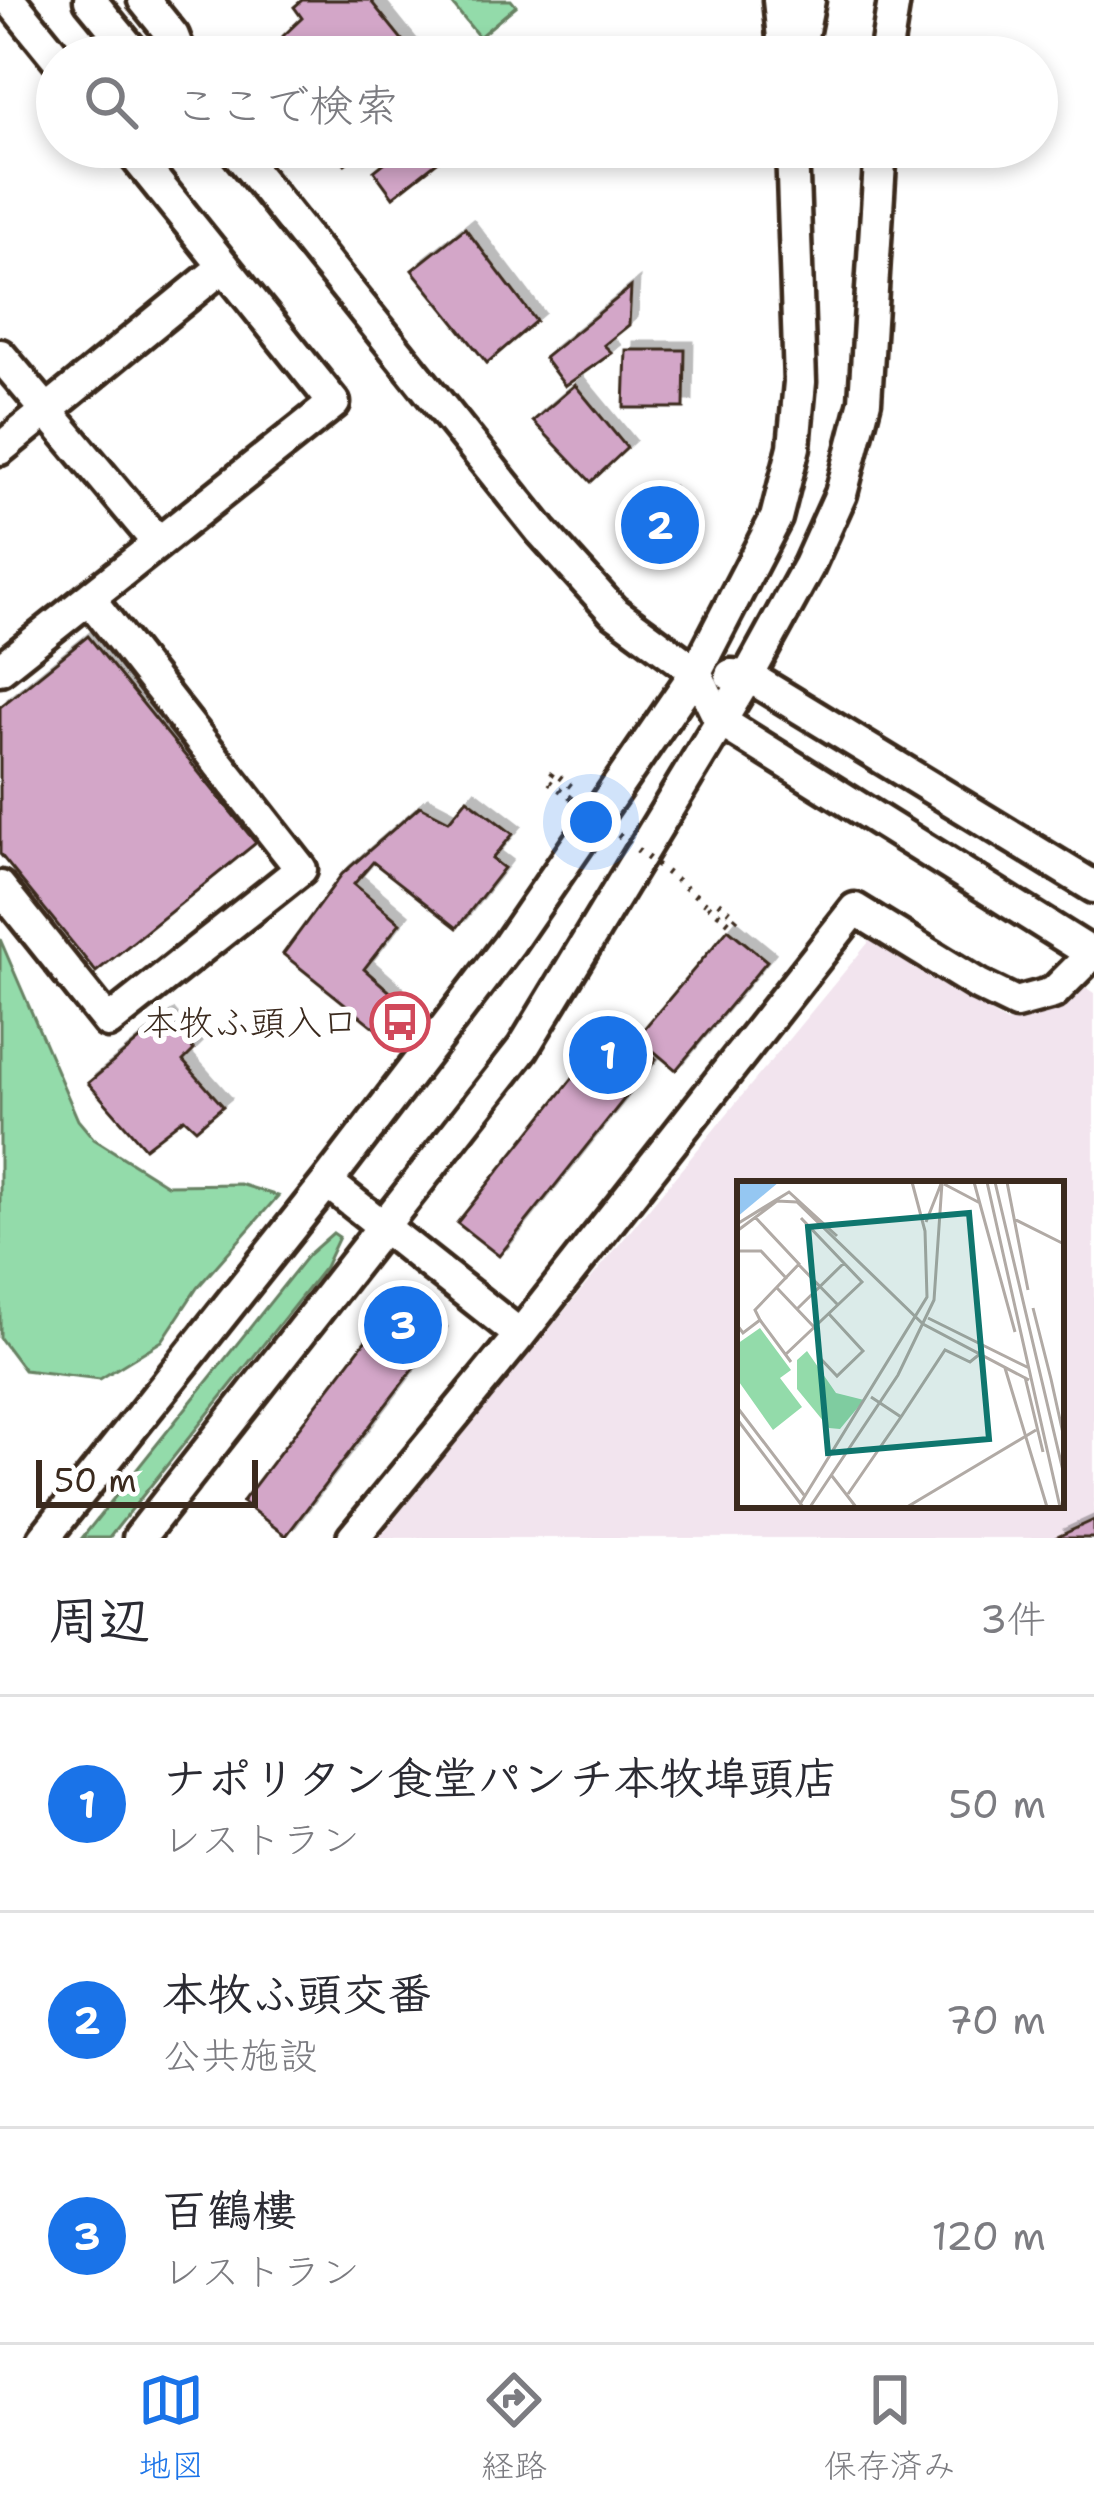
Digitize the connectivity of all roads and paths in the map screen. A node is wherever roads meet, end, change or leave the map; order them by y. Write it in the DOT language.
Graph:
graph roads {
  1 [pos="90,0"];
  2 [pos="144,0"];
  3 [pos="779,0"];
  4 [pos="809,0"];
  5 [pos="894,0"];
  6 [pos="11,15"];
  7 [pos="119,36"];
  8 [pos="173,36"];
  9 [pos="783,36"];
  10 [pos="802,36"];
  11 [pos="888,36"];
  12 [pos="36,38"];
  13 [pos="145,168"];
  14 [pos="250,168"];
  15 [pos="793,168"];
  16 [pos="879,168"];
  17 [pos="224,266"];
  18 [pos="0,355"];
  19 [pos="46,412"];
  20 [pos="0,449"];
  21 [pos="158,543"];
  22 [pos="89,598"];
  23 [pos="0,669"];
  24 [pos="695,672"];
  25 [pos="748,676"];
  26 [pos="720,721"];
  27 [pos="574,794"];
  28 [pos="0,887"];
  29 [pos="1094,887"];
  30 [pos="711,902"];
  31 [pos="1093,954"];
  32 [pos="327,1182"];
  33 [pos="385,1226"];
  34 [pos="520,1335"];
  35 [pos="44,1538"];
  36 [pos="139,1538"];
  37 [pos="353,1538"];
  1 -- 7 [label="street"];
  2 -- 8 [label="street"];
  3 -- 9 [label="street"];
  4 -- 10 [label="street"];
  5 -- 11 [label="street"];
  6 -- 12 [label="street"];
  13 -- 17 [label="street"];
  14 -- 24 [label="street"];
  15 -- 24 [label="street"];
  16 -- 25 [label="street"];
  17 -- 19 [label="street"];
  17 -- 21 [label="street"];
  18 -- 19 [label="street"];
  19 -- 20 [label="street"];
  19 -- 21 [label="street"];
  21 -- 22 [label="street"];
  22 -- 23 [label="street"];
  22 -- 28 [label="street"];
  24 -- 25 [label="street"];
  24 -- 26 [label="street"];
  24 -- 32 [label="street"];
  25 -- 26 [label="street"];
  25 -- 29 [label="street"];
  26 -- 31 [label="street"];
  26 -- 33 [label="street"];
  27 -- 30 [label="path, bridge"];
  31 -- 34 [label="street"];
  32 -- 33 [label="street"];
  32 -- 35 [label="street"];
  33 -- 34 [label="street"];
  33 -- 36 [label="street"];
  34 -- 37 [label="street"];
}
